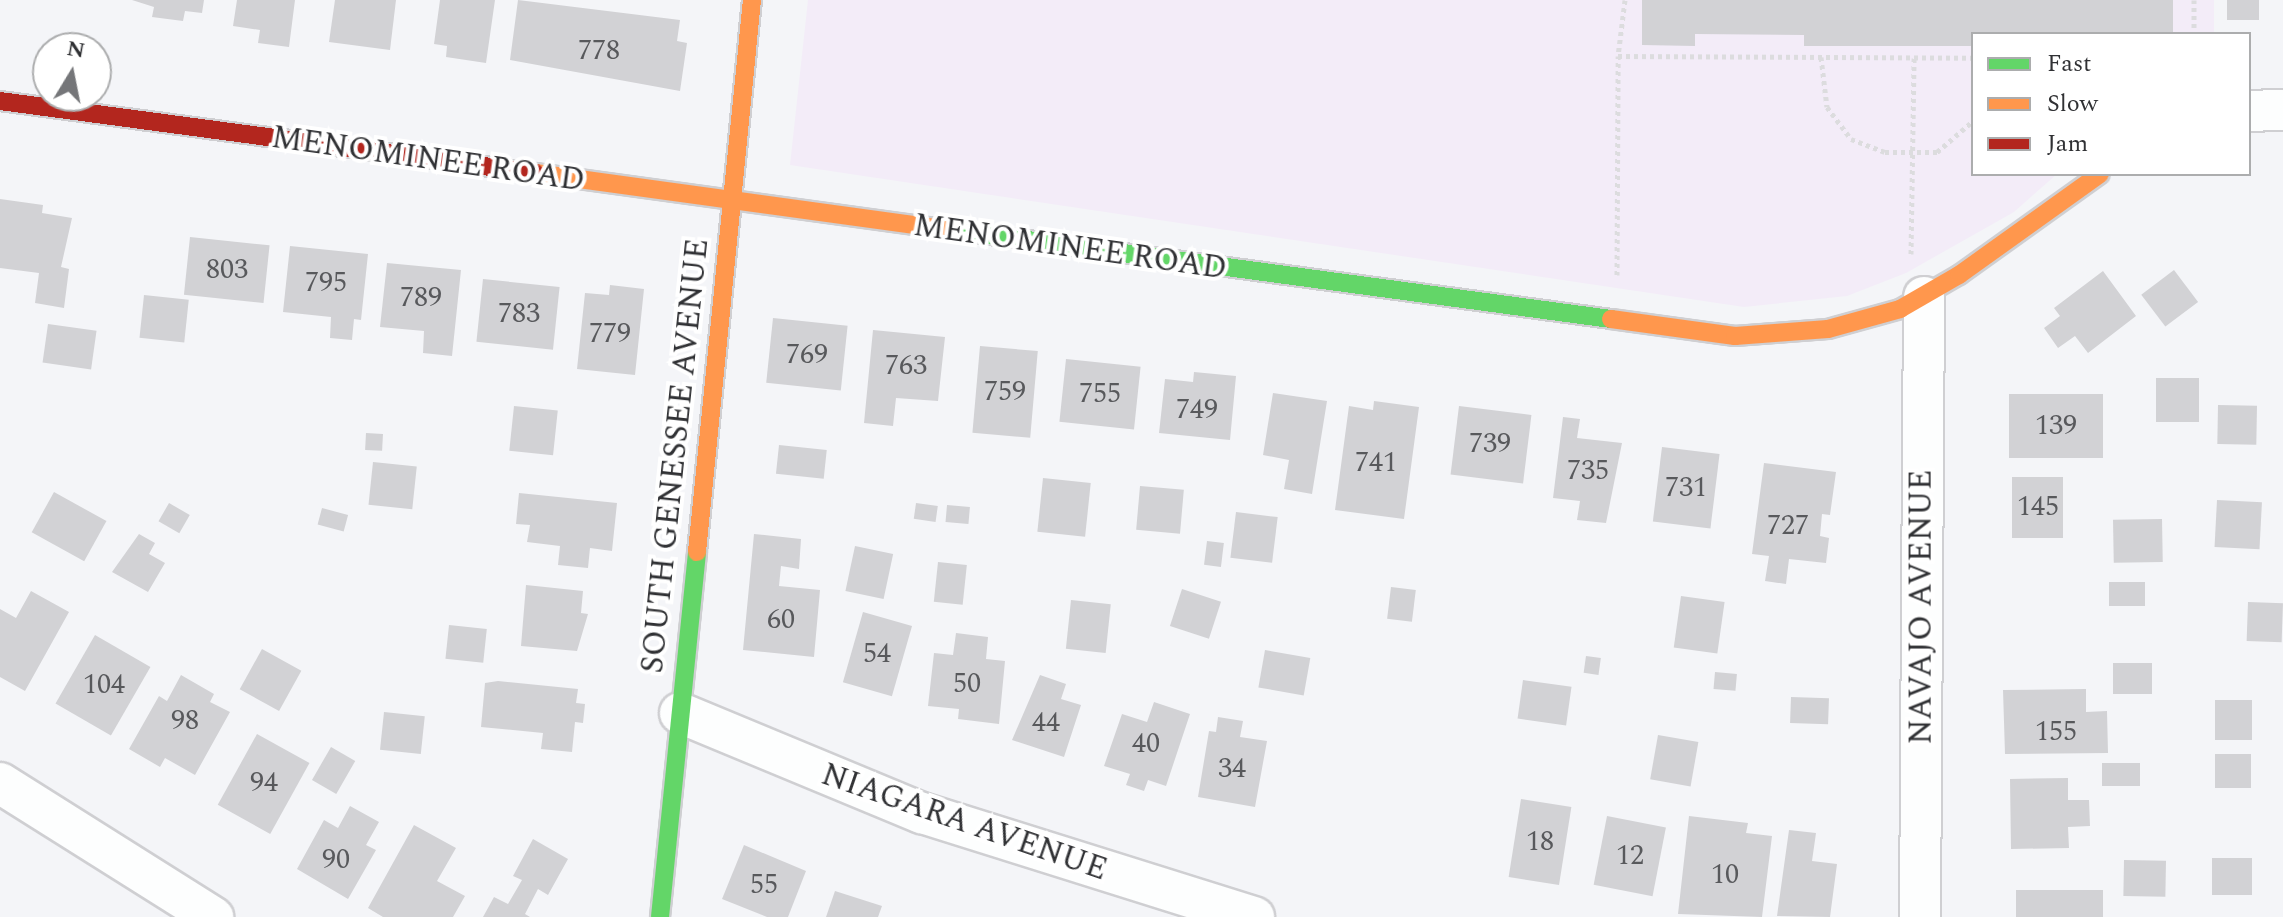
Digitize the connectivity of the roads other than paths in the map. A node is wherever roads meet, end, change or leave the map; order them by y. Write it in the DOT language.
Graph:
graph roads {
  1 [pos="752,0"];
  2 [pos="0,101"];
  3 [pos="2283,110"];
  4 [pos="2251,111"];
  5 [pos="2097,176"];
  6 [pos="732,202"];
  7 [pos="1924,297"];
  8 [pos="680,713"];
  9 [pos="0,783"];
  10 [pos="213,917"];
  11 [pos="660,917"];
  12 [pos="1254,917"];
  13 [pos="1920,917"];
  1 -- 6 [label="street, SOUTH GENESSEE AVENUE"];
  2 -- 6 [label="street, MENOMINEE ROAD"];
  3 -- 4 [label="street"];
  5 -- 7 [label="street, MENOMINEE ROAD"];
  6 -- 7 [label="street, MENOMINEE ROAD"];
  6 -- 8 [label="street, SOUTH GENESSEE AVENUE"];
  7 -- 13 [label="street, NAVAJO AVENUE"];
  8 -- 11 [label="street, SOUTH GENESSEE AVENUE"];
  8 -- 12 [label="street, NIAGARA AVENUE"];
  9 -- 10 [label="street"];
}
